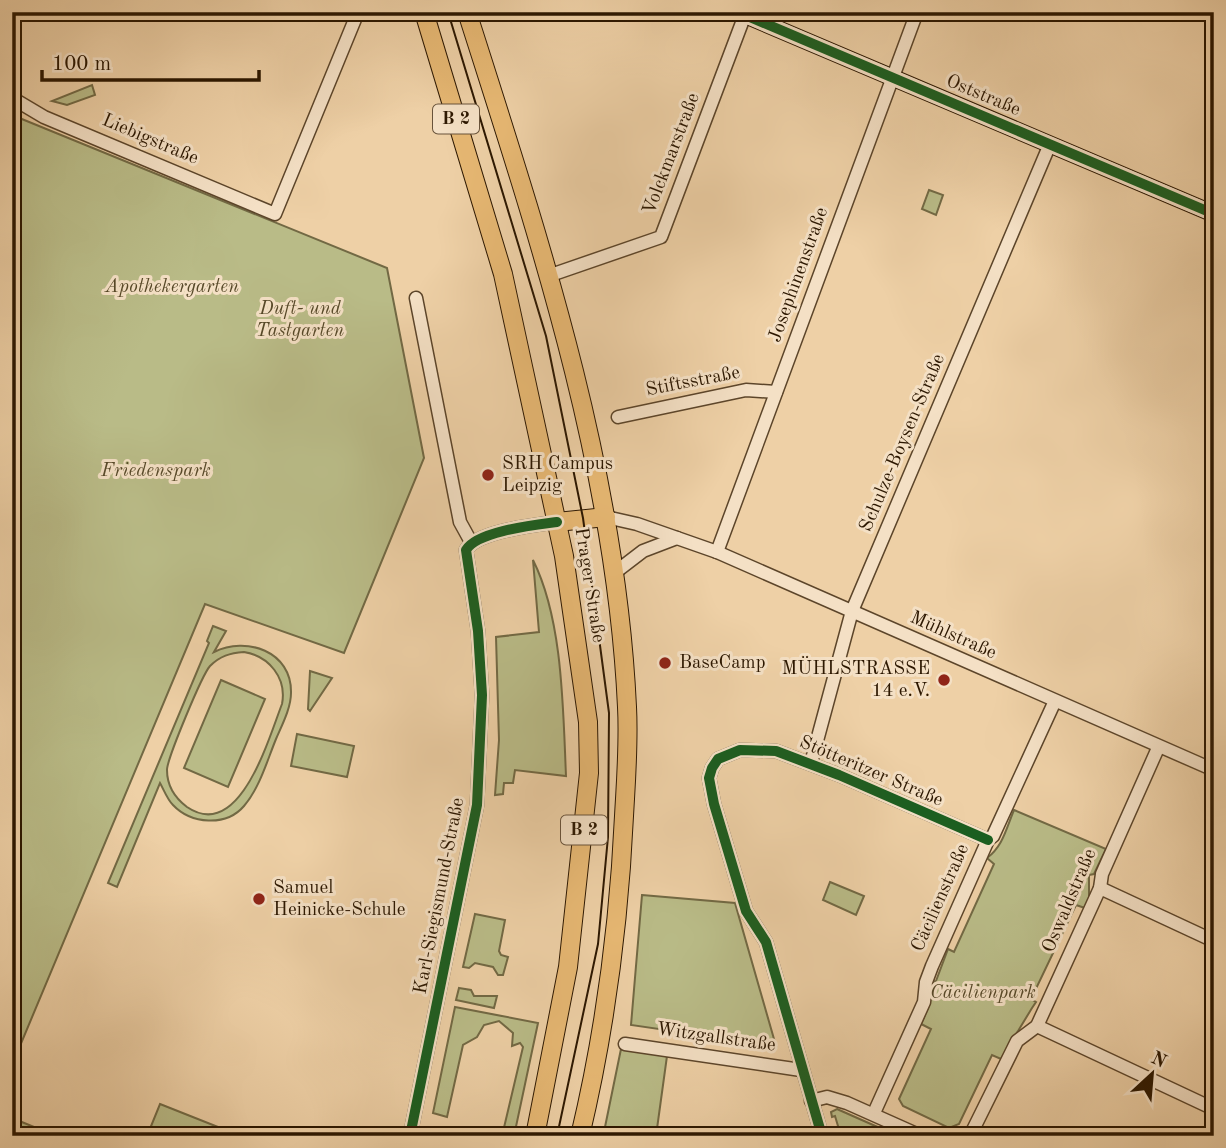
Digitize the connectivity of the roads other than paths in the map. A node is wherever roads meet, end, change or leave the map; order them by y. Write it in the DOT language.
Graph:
graph roads {
  1 [pos="358,12"];
  2 [pos="424,12"];
  3 [pos="467,12"];
  4 [pos="917,12"];
  5 [pos="743,13"];
  6 [pos="892,78"];
  7 [pos="12,98"];
  8 [pos="1050,144"];
  9 [pos="1214,214"];
  10 [pos="548,276"];
  11 [pos="416,298"];
  12 [pos="776,392"];
  13 [pos="618,417"];
  14 [pos="606,517"];
  15 [pos="558,522"];
  16 [pos="677,538"];
  17 [pos="471,542"];
  18 [pos="717,552"];
  19 [pos="613,574"];
  20 [pos="852,611"];
  21 [pos="1054,703"];
  22 [pos="1158,748"];
  23 [pos="811,763"];
  24 [pos="1214,770"];
  25 [pos="988,841"];
  26 [pos="1100,888"];
  27 [pos="1214,941"];
  28 [pos="1037,1026"];
  29 [pos="625,1044"];
  30 [pos="801,1070"];
  31 [pos="811,1101"];
  32 [pos="1214,1109"];
  33 [pos="874,1113"];
  34 [pos="410,1136"];
  35 [pos="535,1136"];
  36 [pos="580,1136"];
  37 [pos="822,1136"];
  38 [pos="921,1136"];
  39 [pos="970,1136"];
  1 -- 7 [label="street, Liebigstraße"];
  2 -- 15 [label="main road, Prager Straße / B 2"];
  3 -- 10 [label="main road, Prager Straße / B 2"];
  4 -- 6 [label="street, Josephinenstraße"];
  5 -- 6 [label="street, Oststraße"];
  5 -- 10 [label="street, Volckmarstraße"];
  6 -- 8 [label="street, Oststraße"];
  6 -- 12 [label="street, Josephinenstraße"];
  8 -- 9 [label="street, Oststraße"];
  8 -- 20 [label="street, Schulze-Boysen-Straße"];
  10 -- 14 [label="main road, Prager Straße / B 2"];
  11 -- 17 [label="street, Karl-Siegismund-Straße"];
  12 -- 13 [label="street, Stiftsstraße"];
  12 -- 18 [label="street, Josephinenstraße"];
  14 -- 15 [label="main road"];
  14 -- 16 [label="street, Mühlstraße"];
  14 -- 19 [label="main road, Prager Straße / B 2"];
  15 -- 17 [label="street"];
  15 -- 35 [label="main road, Prager Straße / B 2"];
  16 -- 18 [label="street, Mühlstraße"];
  16 -- 19 [label="street"];
  17 -- 34 [label="street, Karl-Siegismund-Straße"];
  18 -- 20 [label="street, Mühlstraße"];
  19 -- 36 [label="main road, Prager Straße / B 2"];
  20 -- 21 [label="street, Mühlstraße"];
  20 -- 23 [label="street, Schulze-Boysen-Straße"];
  21 -- 22 [label="street, Mühlstraße"];
  21 -- 25 [label="street, Cäcilienstraße"];
  22 -- 24 [label="street, Mühlstraße"];
  22 -- 26 [label="street, Oswaldstraße"];
  23 -- 25 [label="street, Stötteritzer Straße"];
  23 -- 30 [label="street, Stötteritzer Straße"];
  25 -- 33 [label="street, Cäcilienstraße"];
  26 -- 27 [label="street"];
  26 -- 28 [label="street, Oswaldstraße"];
  28 -- 32 [label="street"];
  28 -- 39 [label="street, Oswaldstraße"];
  29 -- 30 [label="street, Witzgallstraße"];
  30 -- 31 [label="street, Stötteritzer Straße"];
  31 -- 33 [label="street"];
  31 -- 37 [label="street, Stötteritzer Straße"];
  33 -- 38 [label="street"];
}
